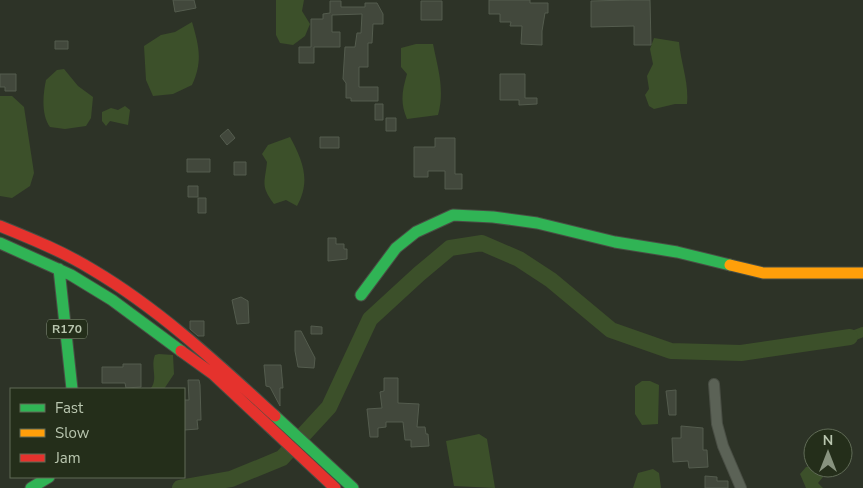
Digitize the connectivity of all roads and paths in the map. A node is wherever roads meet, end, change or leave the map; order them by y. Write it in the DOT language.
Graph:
graph roads {
  1 [pos="0,226"];
  2 [pos="0,243"];
  3 [pos="59,270"];
  4 [pos="863,273"];
  5 [pos="361,295"];
  6 [pos="714,384"];
  7 [pos="72,388"];
  8 [pos="264,414"];
  9 [pos="47,478"];
  10 [pos="31,488"];
  11 [pos="335,488"];
  12 [pos="353,488"];
  13 [pos="741,488"];
  1 -- 8 [label="main road"];
  2 -- 3 [label="main road"];
  3 -- 7 [label="main road, R170"];
  3 -- 8 [label="main road"];
  4 -- 5 [label="main road"];
  6 -- 13 [label="street"];
  8 -- 11 [label="main road"];
  8 -- 12 [label="main road"];
  9 -- 10 [label="main road"];
}
